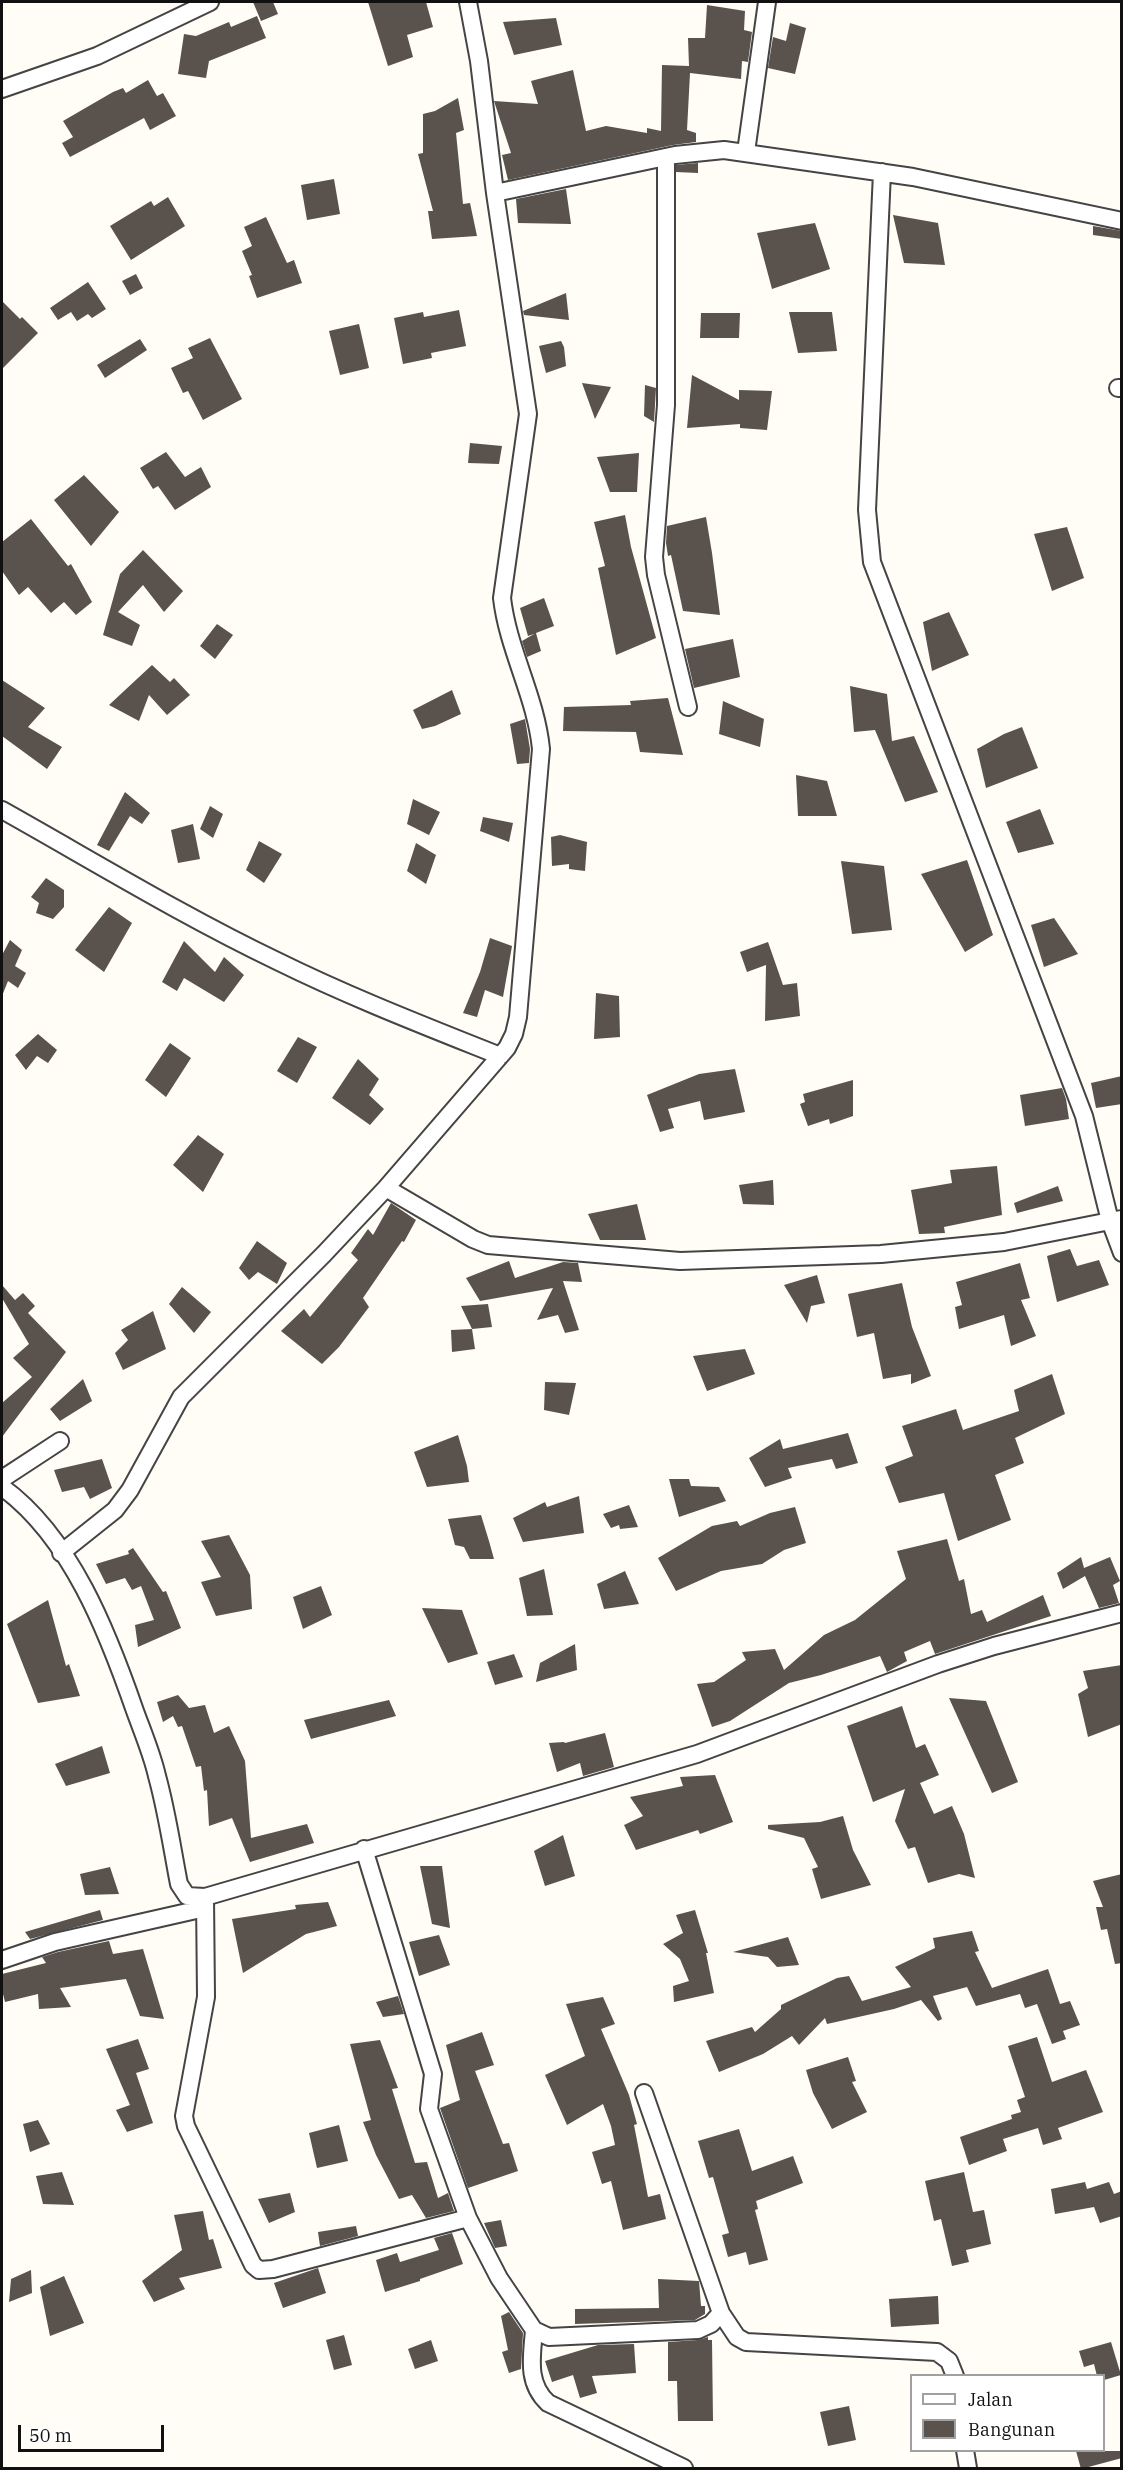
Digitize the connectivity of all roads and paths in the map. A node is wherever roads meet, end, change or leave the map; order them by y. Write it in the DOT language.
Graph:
graph roads {
  1 [pos="210,2"];
  2 [pos="468,2"];
  3 [pos="767,2"];
  4 [pos="2,89"];
  5 [pos="746,152"];
  6 [pos="666,157"];
  7 [pos="882,172"];
  8 [pos="495,193"];
  9 [pos="1122,221"];
  10 [pos="688,706"];
  11 [pos="2,810"];
  12 [pos="500,1056"];
  13 [pos="386,1188"];
  14 [pos="1116,1220"];
  15 [pos="1122,1253"];
  16 [pos="60,1441"];
  17 [pos="2,1479"];
  18 [pos="2,1487"];
  19 [pos="61,1553"];
  20 [pos="1122,1613"];
  21 [pos="364,1850"];
  22 [pos="205,1903"];
  23 [pos="2,1960"];
  24 [pos="644,2093"];
  25 [pos="468,2218"];
  26 [pos="721,2313"];
  27 [pos="534,2330"];
  28 [pos="954,2374"];
  29 [pos="965,2452"];
  30 [pos="684,2469"];
  31 [pos="968,2469"];
  1 -- 4 [label="street"];
  2 -- 8 [label="street"];
  3 -- 5 [label="street"];
  5 -- 6 [label="street"];
  5 -- 7 [label="street"];
  6 -- 8 [label="street"];
  6 -- 10 [label="street"];
  7 -- 9 [label="street"];
  7 -- 14 [label="street"];
  8 -- 12 [label="street"];
  11 -- 12 [label="street"];
  12 -- 13 [label="street"];
  13 -- 14 [label="street"];
  13 -- 19 [label="street"];
  14 -- 15 [label="street"];
  16 -- 17 [label="street"];
  18 -- 19 [label="street"];
  19 -- 22 [label="street"];
  20 -- 21 [label="street"];
  21 -- 22 [label="street"];
  21 -- 25 [label="street"];
  22 -- 23 [label="street"];
  22 -- 25 [label="street"];
  24 -- 26 [label="street"];
  25 -- 27 [label="street"];
  26 -- 27 [label="street"];
  26 -- 28 [label="street"];
  27 -- 30 [label="street"];
  29 -- 31 [label="street"];
}
